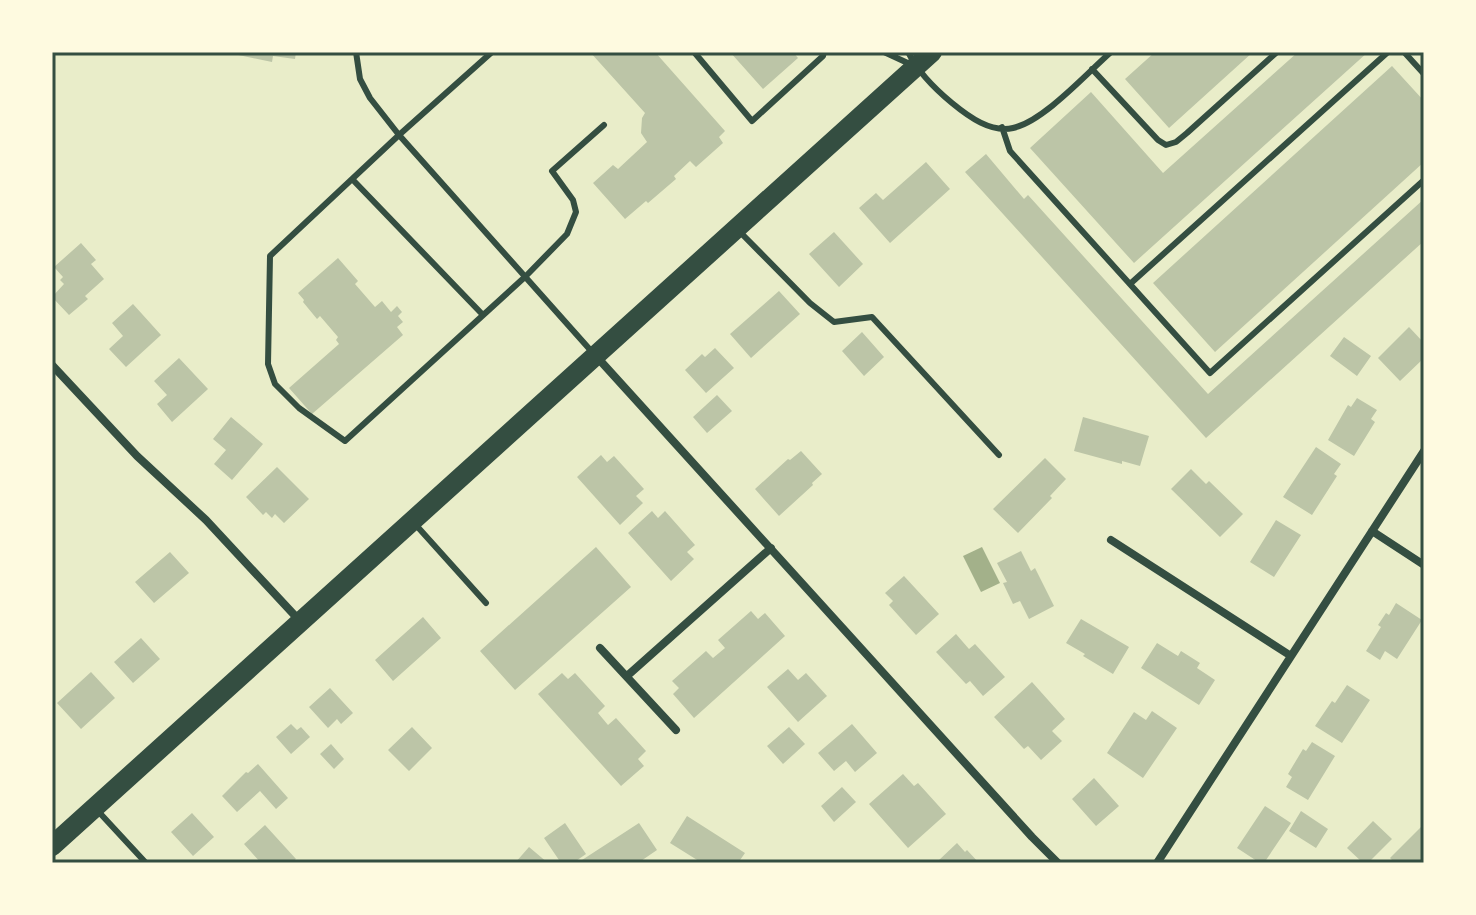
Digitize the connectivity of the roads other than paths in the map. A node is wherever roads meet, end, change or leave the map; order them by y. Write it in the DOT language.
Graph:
graph roads {
  1 [pos="356,52"];
  2 [pos="492,52"];
  3 [pos="694,52"];
  4 [pos="824,52"];
  5 [pos="884,52"];
  6 [pos="932,52"];
  7 [pos="1111,52"];
  8 [pos="1277,52"];
  9 [pos="1388,52"];
  10 [pos="1404,52"];
  11 [pos="912,59"];
  12 [pos="1092,69"];
  13 [pos="1424,74"];
  14 [pos="604,125"];
  15 [pos="1002,127"];
  16 [pos="399,135"];
  17 [pos="353,180"];
  18 [pos="1424,180"];
  19 [pos="736,229"];
  20 [pos="526,276"];
  21 [pos="1130,284"];
  22 [pos="483,315"];
  23 [pos="595,356"];
  24 [pos="52,365"];
  25 [pos="1424,451"];
  26 [pos="999,455"];
  27 [pos="413,522"];
  28 [pos="1372,531"];
  29 [pos="1111,540"];
  30 [pos="771,548"];
  31 [pos="1424,565"];
  32 [pos="486,603"];
  33 [pos="300,622"];
  34 [pos="600,648"];
  35 [pos="1291,656"];
  36 [pos="627,676"];
  37 [pos="676,730"];
  38 [pos="95,808"];
  39 [pos="52,846"];
  40 [pos="146,863"];
  41 [pos="1058,863"];
  42 [pos="1157,863"];
  1 -- 16 [label="lane"];
  2 -- 16 [label="lane"];
  3 -- 4 [label="lane"];
  5 -- 11 [label="lane"];
  6 -- 11 [label="main road"];
  7 -- 12 [label="lane"];
  8 -- 12 [label="lane"];
  9 -- 21 [label="lane"];
  10 -- 13 [label="lane"];
  11 -- 15 [label="lane"];
  11 -- 19 [label="main road"];
  12 -- 15 [label="lane"];
  14 -- 20 [label="lane"];
  15 -- 21 [label="lane"];
  16 -- 17 [label="lane"];
  16 -- 20 [label="lane"];
  17 -- 22 [label="lane"];
  17 -- 22 [label="lane"];
  18 -- 21 [label="lane"];
  19 -- 23 [label="main road"];
  19 -- 26 [label="lane"];
  20 -- 22 [label="lane"];
  20 -- 23 [label="lane"];
  23 -- 27 [label="main road"];
  23 -- 30 [label="street"];
  24 -- 33 [label="street"];
  25 -- 28 [label="street"];
  27 -- 32 [label="lane"];
  27 -- 33 [label="main road"];
  28 -- 31 [label="street"];
  28 -- 35 [label="street"];
  29 -- 35 [label="street"];
  30 -- 36 [label="street"];
  30 -- 41 [label="street"];
  33 -- 38 [label="main road"];
  34 -- 36 [label="street"];
  35 -- 42 [label="street"];
  36 -- 37 [label="street"];
  38 -- 39 [label="main road"];
  38 -- 40 [label="lane"];
}
